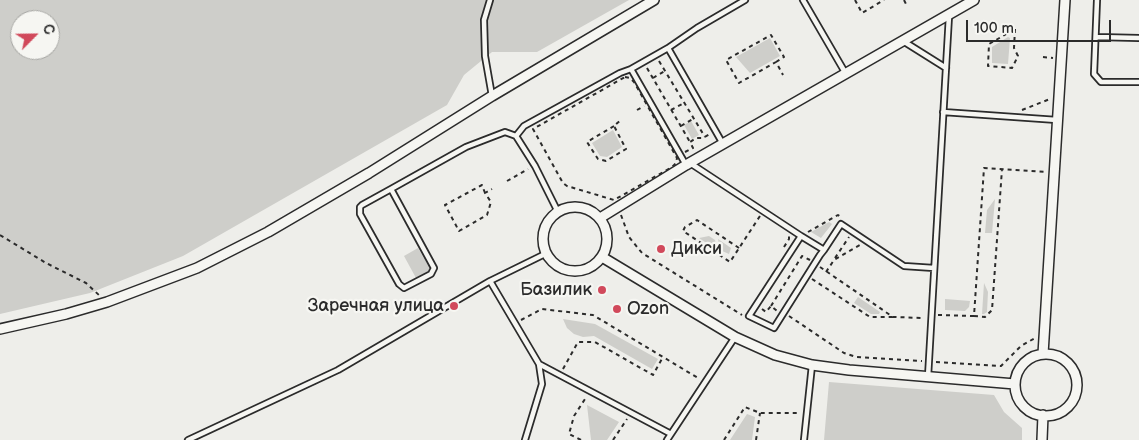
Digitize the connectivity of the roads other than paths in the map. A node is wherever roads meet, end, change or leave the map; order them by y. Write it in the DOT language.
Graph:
graph roads {
  1 [pos="490,0"];
  2 [pos="654,0"];
  3 [pos="745,0"];
  4 [pos="803,0"];
  5 [pos="1064,0"];
  6 [pos="1097,0"];
  7 [pos="970,1"];
  8 [pos="949,14"];
  9 [pos="1097,37"];
  10 [pos="1139,38"];
  11 [pos="903,41"];
  12 [pos="668,48"];
  13 [pos="946,68"];
  14 [pos="631,69"];
  15 [pos="846,74"];
  16 [pos="1139,82"];
  17 [pos="492,96"];
  18 [pos="944,112"];
  19 [pos="1057,120"];
  20 [pos="516,136"];
  21 [pos="723,144"];
  22 [pos="688,164"];
  23 [pos="391,189"];
  24 [pos="558,212"];
  25 [pos="600,218"];
  26 [pos="801,236"];
  27 [pos="824,250"];
  28 [pos="546,252"];
  29 [pos="602,257"];
  30 [pos="934,268"];
  31 [pos="490,281"];
  32 [pos="0,329"];
  33 [pos="735,337"];
  34 [pos="1043,354"];
  35 [pos="538,364"];
  36 [pos="812,365"];
  37 [pos="928,377"];
  38 [pos="1015,384"];
  39 [pos="1043,415"];
  40 [pos="671,434"];
  41 [pos="188,440"];
  42 [pos="525,440"];
  43 [pos="667,440"];
  44 [pos="804,440"];
  45 [pos="1042,440"];
  1 -- 17 [label="lane"];
  2 -- 17 [label="street"];
  3 -- 12 [label="lane"];
  4 -- 15 [label="lane"];
  5 -- 19 [label="street"];
  6 -- 9 [label="lane"];
  7 -- 8 [label="street"];
  8 -- 11 [label="street"];
  8 -- 13 [label="lane"];
  9 -- 10 [label="lane"];
  9 -- 16 [label="lane"];
  11 -- 13 [label="lane"];
  11 -- 15 [label="street"];
  12 -- 14 [label="lane"];
  12 -- 21 [label="lane"];
  13 -- 18 [label="lane"];
  14 -- 20 [label="lane"];
  14 -- 22 [label="lane"];
  15 -- 21 [label="street"];
  17 -- 32 [label="street"];
  18 -- 19 [label="lane"];
  18 -- 30 [label="lane"];
  19 -- 34 [label="street"];
  20 -- 23 [label="lane"];
  20 -- 24 [label="lane"];
  21 -- 22 [label="street"];
  22 -- 25 [label="street"];
  22 -- 26 [label="lane"];
  23 -- 23 [label="lane"];
  24 -- 25 [label="street"];
  24 -- 28 [label="street"];
  25 -- 29 [label="street"];
  26 -- 27 [label="lane"];
  26 -- 27 [label="lane"];
  27 -- 30 [label="lane"];
  28 -- 29 [label="street"];
  28 -- 31 [label="lane"];
  29 -- 33 [label="street"];
  30 -- 37 [label="lane"];
  31 -- 35 [label="lane"];
  31 -- 41 [label="lane"];
  33 -- 36 [label="street"];
  33 -- 40 [label="lane"];
  34 -- 38 [label="street"];
  34 -- 39 [label="street"];
  35 -- 40 [label="lane"];
  35 -- 42 [label="lane"];
  36 -- 37 [label="street"];
  36 -- 44 [label="lane"];
  37 -- 38 [label="street"];
  38 -- 39 [label="street"];
  39 -- 45 [label="street"];
  40 -- 43 [label="lane"];
}
